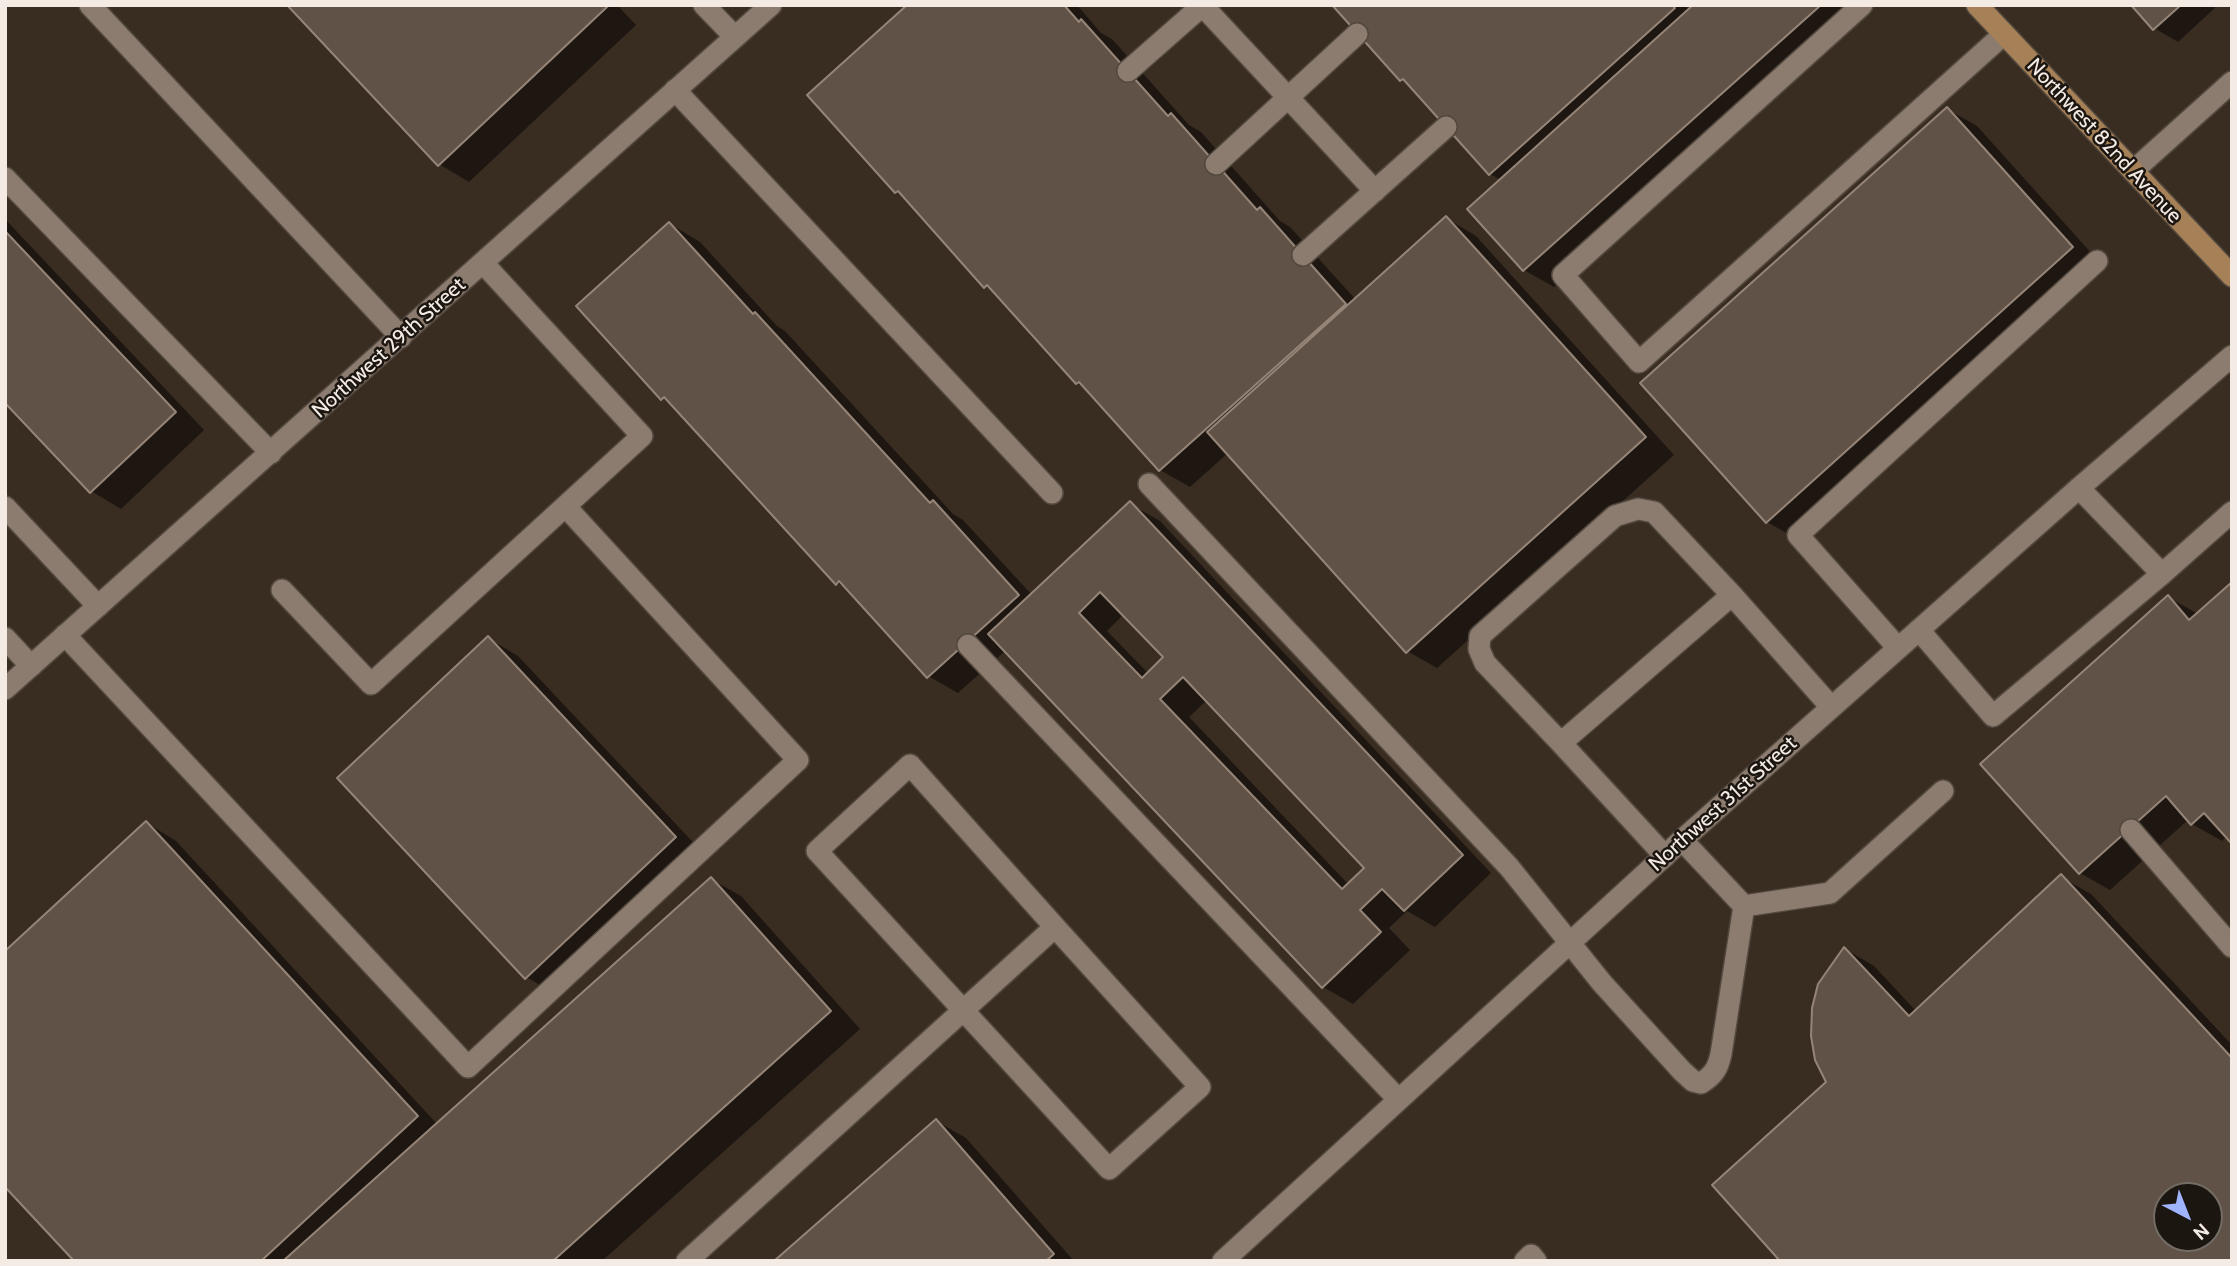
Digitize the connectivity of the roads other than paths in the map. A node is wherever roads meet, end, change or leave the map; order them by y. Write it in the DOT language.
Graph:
graph roads {
  1 [pos="90,5"];
  2 [pos="704,5"];
  3 [pos="771,5"];
  4 [pos="1202,5"];
  5 [pos="1862,5"];
  6 [pos="1977,5"];
  7 [pos="1357,34"];
  8 [pos="2004,34"];
  9 [pos="735,37"];
  10 [pos="1128,71"];
  11 [pos="2232,82"];
  12 [pos="675,90"];
  13 [pos="1288,97"];
  14 [pos="1446,127"];
  15 [pos="1216,164"];
  16 [pos="2133,171"];
  17 [pos="5,178"];
  18 [pos="1375,191"];
  19 [pos="1303,255"];
  20 [pos="2096,261"];
  21 [pos="483,263"];
  22 [pos="2232,276"];
  23 [pos="401,337"];
  24 [pos="2232,356"];
  25 [pos="271,453"];
  26 [pos="1149,484"];
  27 [pos="2079,488"];
  28 [pos="1052,492"];
  29 [pos="5,507"];
  30 [pos="566,507"];
  31 [pos="2232,512"];
  32 [pos="2162,574"];
  33 [pos="282,590"];
  34 [pos="1732,595"];
  35 [pos="98,606"];
  36 [pos="1920,630"];
  37 [pos="65,635"];
  38 [pos="5,638"];
  39 [pos="968,645"];
  40 [pos="1898,648"];
  41 [pos="31,666"];
  42 [pos="5,688"];
  43 [pos="1831,708"];
  44 [pos="1561,743"];
  45 [pos="1943,791"];
  46 [pos="2131,830"];
  47 [pos="1682,840"];
  48 [pos="1664,856"];
  49 [pos="1744,906"];
  50 [pos="1055,927"];
  51 [pos="1569,941"];
  52 [pos="2232,947"];
  53 [pos="963,1009"];
  54 [pos="1398,1100"];
  55 [pos="687,1261"];
  56 [pos="1223,1261"];
  57 [pos="1525,1261"];
  58 [pos="1536,1261"];
  1 -- 23 [label="street"];
  2 -- 9 [label="street"];
  3 -- 9 [label="street, Northwest 29th Street"];
  4 -- 10 [label="street"];
  4 -- 13 [label="street"];
  5 -- 8 [label="street"];
  6 -- 8 [label="street, Northwest 82nd Avenue"];
  7 -- 13 [label="street"];
  8 -- 16 [label="street, Northwest 82nd Avenue"];
  9 -- 12 [label="street, Northwest 29th Street"];
  11 -- 16 [label="street"];
  12 -- 21 [label="street, Northwest 29th Street"];
  12 -- 28 [label="street"];
  13 -- 15 [label="street"];
  13 -- 18 [label="street"];
  14 -- 18 [label="street"];
  16 -- 22 [label="street, Northwest 82nd Avenue"];
  17 -- 25 [label="street"];
  18 -- 19 [label="street"];
  20 -- 40 [label="street"];
  21 -- 23 [label="street, Northwest 29th Street"];
  21 -- 30 [label="street"];
  23 -- 25 [label="street, Northwest 29th Street"];
  24 -- 27 [label="street, Northwest 31st Street"];
  25 -- 35 [label="street, Northwest 29th Street"];
  26 -- 51 [label="street"];
  27 -- 32 [label="street"];
  27 -- 36 [label="street, Northwest 31st Street"];
  29 -- 35 [label="street"];
  30 -- 33 [label="street"];
  30 -- 37 [label="street"];
  31 -- 32 [label="street"];
  32 -- 36 [label="street"];
  34 -- 43 [label="street"];
  34 -- 44 [label="street"];
  34 -- 44 [label="street"];
  35 -- 37 [label="street, Northwest 29th Street"];
  36 -- 40 [label="street, Northwest 31st Street"];
  37 -- 41 [label="street, Northwest 29th Street"];
  38 -- 41 [label="street"];
  39 -- 54 [label="street"];
  40 -- 43 [label="street, Northwest 31st Street"];
  41 -- 42 [label="street, Northwest 29th Street"];
  43 -- 47 [label="street, Northwest 31st Street"];
  44 -- 48 [label="street"];
  45 -- 49 [label="street"];
  46 -- 52 [label="street"];
  47 -- 48 [label="street, Northwest 31st Street"];
  47 -- 49 [label="street"];
  48 -- 51 [label="street, Northwest 31st Street"];
  49 -- 51 [label="street"];
  50 -- 53 [label="street"];
  50 -- 53 [label="street"];
  50 -- 53 [label="street"];
  51 -- 54 [label="street, Northwest 31st Street"];
  53 -- 55 [label="street"];
  54 -- 56 [label="street, Northwest 31st Street"];
  57 -- 58 [label="street"];
}
